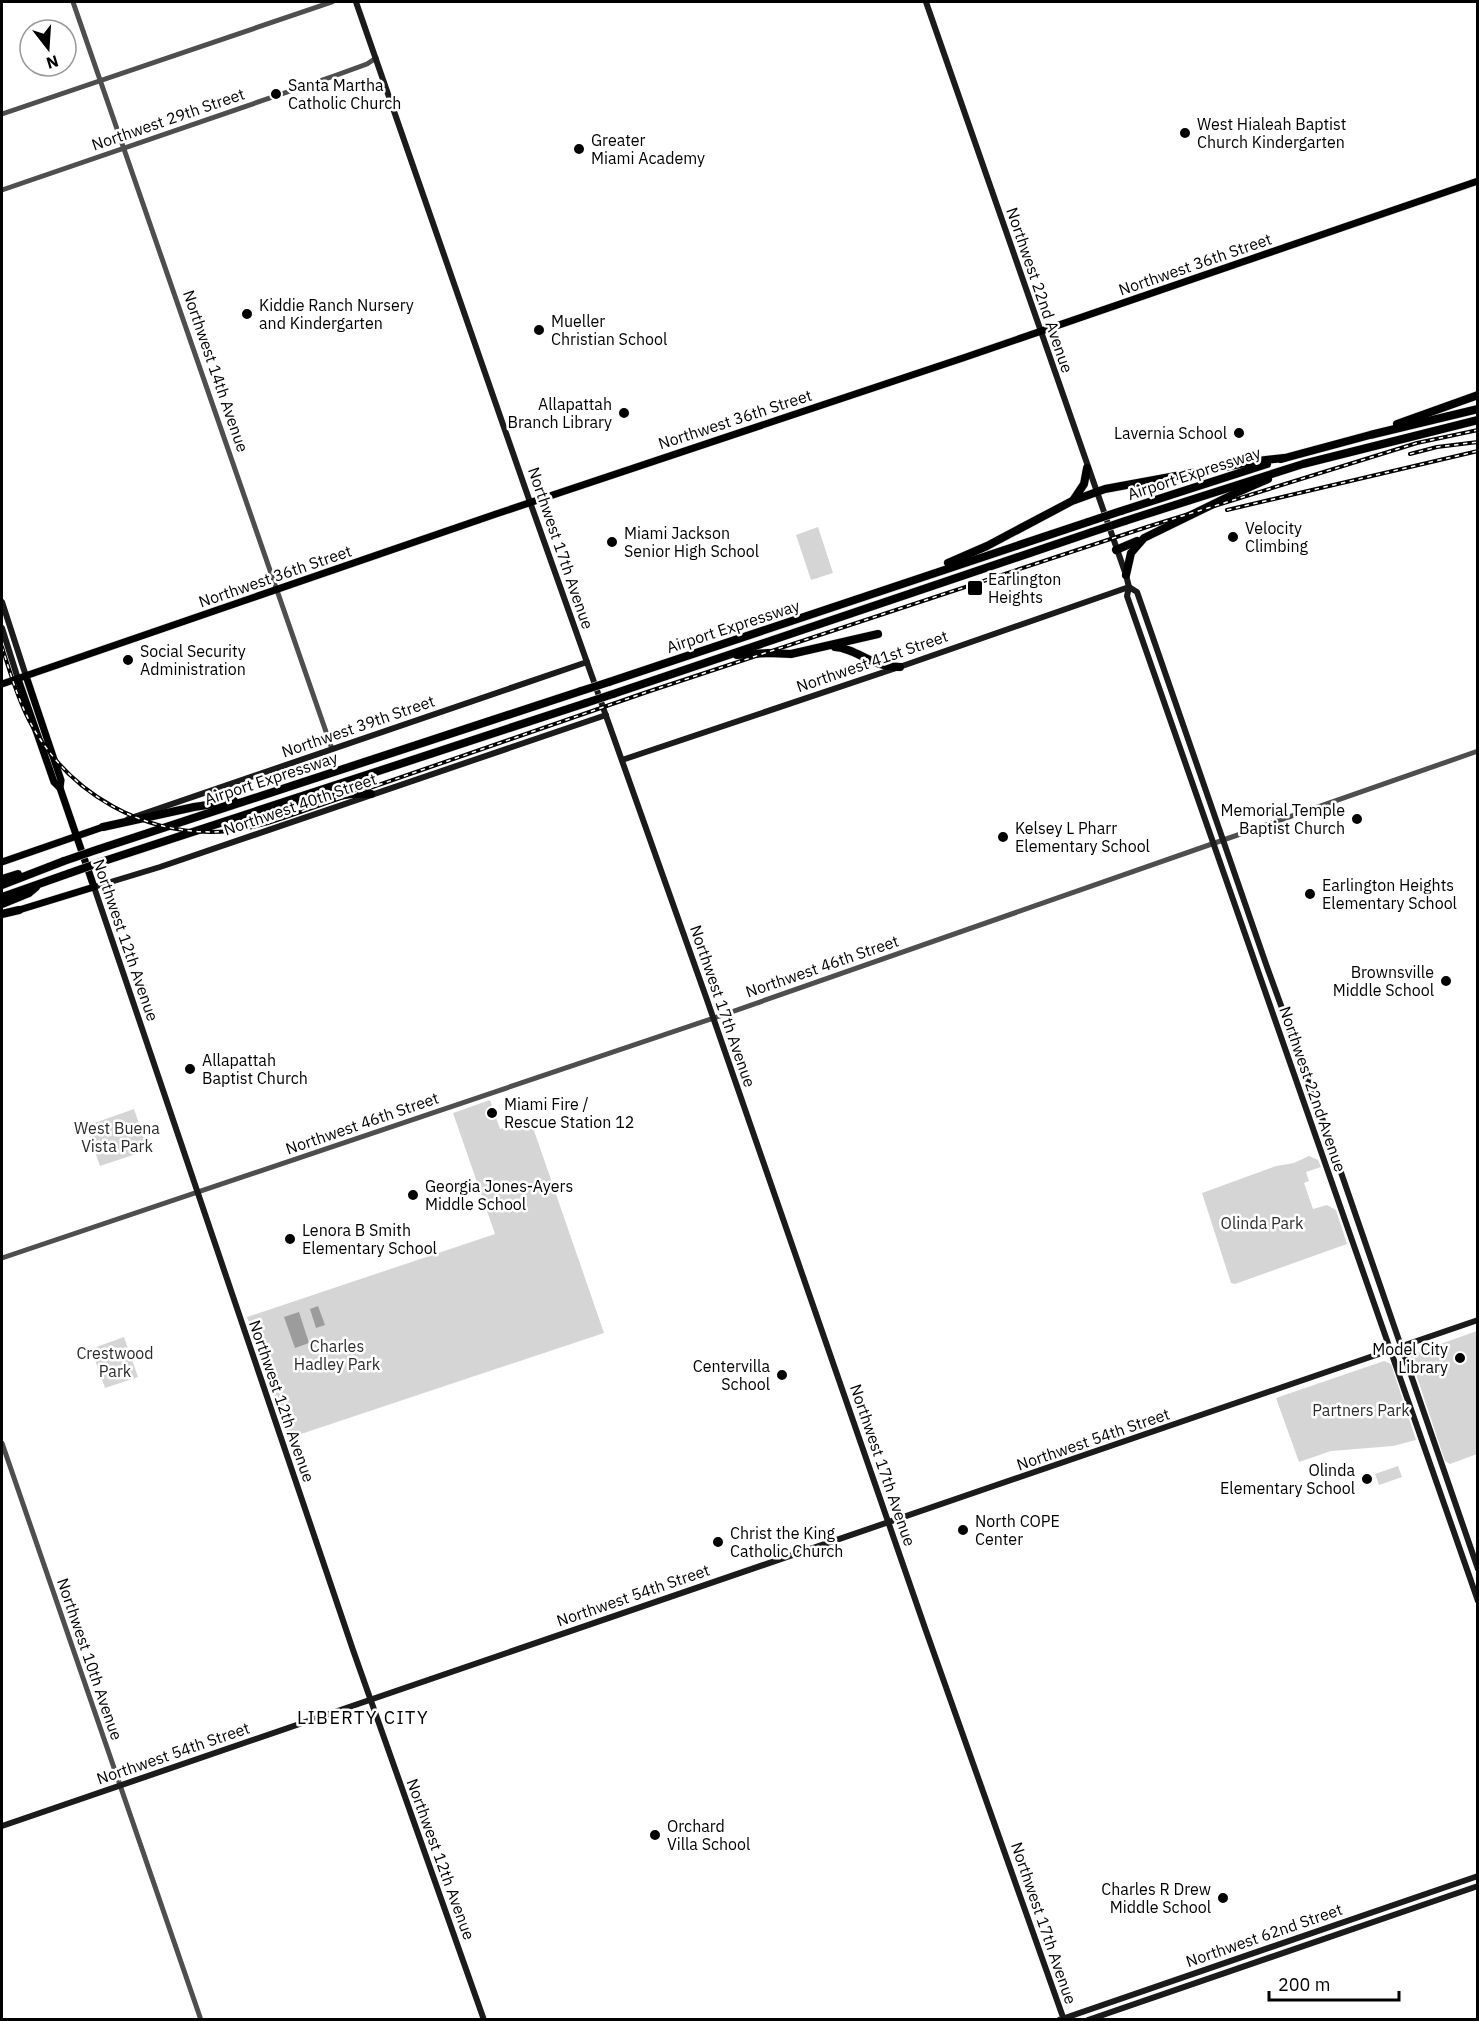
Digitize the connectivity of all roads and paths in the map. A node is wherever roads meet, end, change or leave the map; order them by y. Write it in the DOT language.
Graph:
graph roads {
  1 [pos="74,2"];
  2 [pos="332,2"];
  3 [pos="356,2"];
  4 [pos="926,2"];
  5 [pos="376,58"];
  6 [pos="101,80"];
  7 [pos="2,114"];
  8 [pos="124,148"];
  9 [pos="1478,182"];
  10 [pos="2,190"];
  11 [pos="1040,331"];
  12 [pos="1478,395"];
  13 [pos="1478,409"];
  14 [pos="1478,420"];
  15 [pos="1478,425"];
  16 [pos="1454,426"];
  17 [pos="1370,435"];
  18 [pos="1284,458"];
  19 [pos="1303,464"];
  20 [pos="1088,468"];
  21 [pos="1096,493"];
  22 [pos="1072,501"];
  23 [pos="530,502"];
  24 [pos="1144,538"];
  25 [pos="1116,550"];
  26 [pos="1126,575"];
  27 [pos="891,587"];
  28 [pos="1129,587"];
  29 [pos="277,589"];
  30 [pos="2,602"];
  31 [pos="2,628"];
  32 [pos="878,634"];
  33 [pos="821,648"];
  34 [pos="721,657"];
  35 [pos="587,662"];
  36 [pos="900,667"];
  37 [pos="26,676"];
  38 [pos="18,679"];
  39 [pos="2,684"];
  40 [pos="606,715"];
  41 [pos="332,750"];
  42 [pos="1478,751"];
  43 [pos="622,760"];
  44 [pos="60,788"];
  45 [pos="371,794"];
  46 [pos="244,801"];
  47 [pos="269,808"];
  48 [pos="103,827"];
  49 [pos="77,836"];
  50 [pos="1224,841"];
  51 [pos="1214,844"];
  52 [pos="2,862"];
  53 [pos="46,867"];
  54 [pos="2,879"];
  55 [pos="45,881"];
  56 [pos="2,885"];
  57 [pos="94,887"];
  58 [pos="3,897"];
  59 [pos="2,904"];
  60 [pos="19,910"];
  61 [pos="2,916"];
  62 [pos="714,1018"];
  63 [pos="199,1192"];
  64 [pos="2,1258"];
  65 [pos="1478,1320"];
  66 [pos="1401,1347"];
  67 [pos="1391,1351"];
  68 [pos="2,1443"];
  69 [pos="889,1523"];
  70 [pos="1478,1569"];
  71 [pos="1478,1601"];
  72 [pos="370,1700"];
  73 [pos="120,1786"];
  74 [pos="2,1826"];
  75 [pos="1478,1876"];
  76 [pos="1478,1886"];
  77 [pos="201,2019"];
  78 [pos="484,2019"];
  79 [pos="1062,2019"];
  80 [pos="1088,2019"];
  1 -- 6 [label="street, Northwest 14th Avenue"];
  2 -- 6 [label="street"];
  3 -- 5 [label="main road, Northwest 17th Avenue"];
  4 -- 11 [label="main road, Northwest 22nd Avenue"];
  5 -- 8 [label="street, Northwest 29th Street"];
  5 -- 23 [label="main road, Northwest 17th Avenue"];
  6 -- 7 [label="street"];
  6 -- 8 [label="street, Northwest 14th Avenue"];
  8 -- 10 [label="street, Northwest 29th Street"];
  8 -- 29 [label="street, Northwest 14th Avenue"];
  9 -- 11 [label="main road, Northwest 36th Street"];
  11 -- 20 [label="main road, Northwest 22nd Avenue"];
  11 -- 23 [label="main road, Northwest 36th Street"];
  12 -- 17 [label="highway"];
  13 -- 17 [label="highway, Airport Expressway"];
  14 -- 16 [label="highway, Airport Expressway"];
  15 -- 16 [label="highway"];
  16 -- 19 [label="highway, Airport Expressway"];
  17 -- 18 [label="highway, Airport Expressway"];
  18 -- 21 [label="highway"];
  18 -- 27 [label="highway, Airport Expressway, bridge"];
  19 -- 24 [label="highway"];
  19 -- 34 [label="highway, Airport Expressway, bridge"];
  20 -- 21 [label="main road, Northwest 22nd Avenue"];
  20 -- 22 [label="highway"];
  21 -- 22 [label="highway"];
  21 -- 25 [label="main road, Northwest 22nd Avenue"];
  22 -- 27 [label="highway"];
  23 -- 29 [label="main road, Northwest 36th Street"];
  23 -- 35 [label="main road, Northwest 17th Avenue"];
  24 -- 25 [label="highway"];
  24 -- 26 [label="highway"];
  25 -- 26 [label="main road, Northwest 22nd Avenue"];
  26 -- 28 [label="main road, Northwest 22nd Avenue"];
  27 -- 46 [label="highway, Airport Expressway, bridge"];
  28 -- 36 [label="main road, Northwest 41st Street"];
  28 -- 50 [label="main road, Northwest 22nd Avenue"];
  28 -- 51 [label="main road, Northwest 22nd Avenue"];
  29 -- 37 [label="main road, Northwest 36th Street"];
  29 -- 41 [label="street, Northwest 14th Avenue"];
  30 -- 37 [label="main road, Northwest 12th Avenue"];
  31 -- 38 [label="main road, Northwest 12th Avenue"];
  32 -- 33 [label="highway"];
  33 -- 34 [label="highway"];
  33 -- 36 [label="highway"];
  34 -- 47 [label="highway, Airport Expressway, bridge"];
  35 -- 40 [label="main road, Northwest 17th Avenue"];
  35 -- 41 [label="main road, Northwest 39th Street"];
  36 -- 43 [label="main road, Northwest 41st Street"];
  37 -- 38 [label="main road, Northwest 36th Street"];
  37 -- 44 [label="main road, Northwest 12th Avenue"];
  38 -- 39 [label="main road, Northwest 36th Street"];
  38 -- 44 [label="main road, Northwest 12th Avenue"];
  40 -- 43 [label="main road, Northwest 17th Avenue"];
  40 -- 45 [label="main road, Northwest 40th Street"];
  41 -- 48 [label="main road, Northwest 39th Street"];
  42 -- 50 [label="street, Northwest 46th Street"];
  43 -- 62 [label="main road, Northwest 17th Avenue"];
  44 -- 49 [label="main road, Northwest 12th Avenue"];
  45 -- 47 [label="highway"];
  45 -- 57 [label="main road, Northwest 40th Street"];
  46 -- 48 [label="highway"];
  46 -- 53 [label="highway, Airport Expressway, bridge"];
  47 -- 55 [label="highway, Airport Expressway, bridge"];
  48 -- 49 [label="main road, Northwest 39th Street"];
  49 -- 52 [label="main road, Northwest 39th Street"];
  49 -- 57 [label="main road, Northwest 12th Avenue"];
  50 -- 51 [label="street, Northwest 46th Street"];
  50 -- 66 [label="main road, Northwest 22nd Avenue"];
  51 -- 62 [label="street, Northwest 46th Street"];
  51 -- 67 [label="main road, Northwest 22nd Avenue"];
  53 -- 54 [label="highway"];
  53 -- 56 [label="highway, Airport Expressway"];
  55 -- 58 [label="highway, Airport Expressway"];
  55 -- 59 [label="highway"];
  57 -- 60 [label="main road, Northwest 40th Street"];
  57 -- 63 [label="main road, Northwest 12th Avenue"];
  60 -- 61 [label="highway"];
  62 -- 63 [label="street, Northwest 46th Street"];
  62 -- 69 [label="main road, Northwest 17th Avenue"];
  63 -- 64 [label="street, Northwest 46th Street"];
  63 -- 72 [label="main road, Northwest 12th Avenue"];
  65 -- 66 [label="main road, Northwest 54th Street"];
  66 -- 67 [label="main road, Northwest 54th Street"];
  66 -- 70 [label="main road, Northwest 22nd Avenue"];
  67 -- 69 [label="main road, Northwest 54th Street"];
  67 -- 71 [label="main road, Northwest 22nd Avenue"];
  68 -- 73 [label="street, Northwest 10th Avenue"];
  69 -- 72 [label="main road, Northwest 54th Street"];
  69 -- 79 [label="main road, Northwest 17th Avenue"];
  72 -- 73 [label="main road, Northwest 54th Street"];
  72 -- 78 [label="main road, Northwest 12th Avenue"];
  73 -- 74 [label="main road, Northwest 54th Street"];
  73 -- 77 [label="street, Northwest 10th Avenue"];
  75 -- 79 [label="main road, Northwest 62nd Street"];
  76 -- 80 [label="main road, Northwest 62nd Street"];
}
